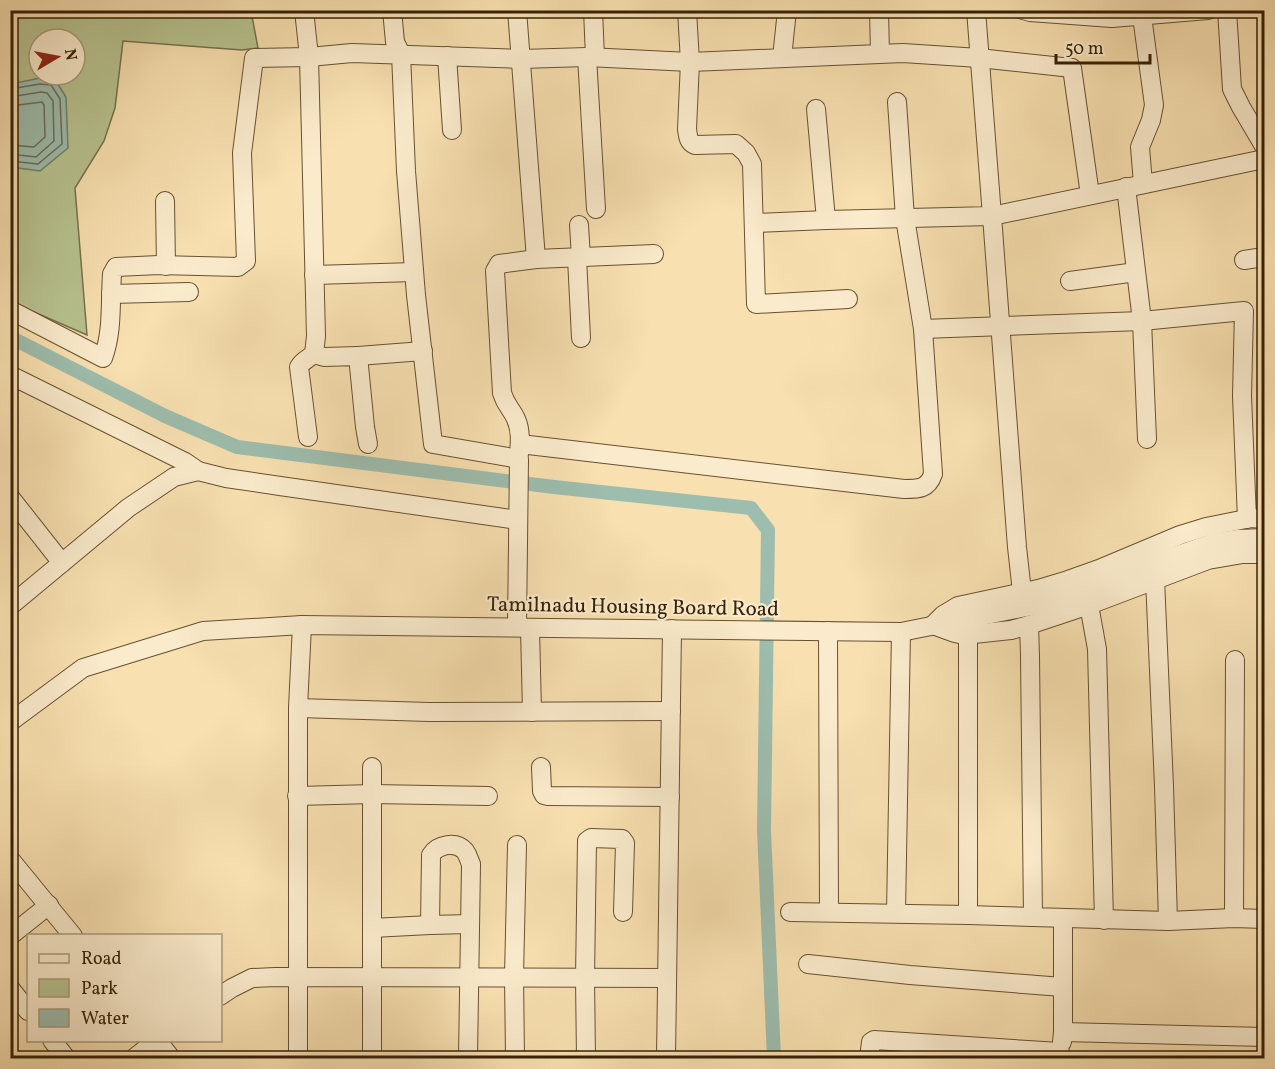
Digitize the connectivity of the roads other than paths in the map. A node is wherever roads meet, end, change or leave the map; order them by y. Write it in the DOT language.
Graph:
graph roads {
  1 [pos="304,10"];
  2 [pos="392,10"];
  3 [pos="517,10"];
  4 [pos="593,10"];
  5 [pos="687,10"];
  6 [pos="787,10"];
  7 [pos="879,10"];
  8 [pos="976,10"];
  9 [pos="1227,10"];
  10 [pos="1028,11"];
  11 [pos="1198,11"];
  12 [pos="1112,14"];
  13 [pos="1143,16"];
  14 [pos="401,54"];
  15 [pos="880,54"];
  16 [pos="447,56"];
  17 [pos="309,57"];
  18 [pos="591,57"];
  19 [pos="782,58"];
  20 [pos="980,58"];
  21 [pos="521,59"];
  22 [pos="690,62"];
  23 [pos="897,102"];
  24 [pos="816,109"];
  25 [pos="452,130"];
  26 [pos="1264,146"];
  27 [pos="1264,159"];
  28 [pos="1134,186"];
  29 [pos="1090,195"];
  30 [pos="165,201"];
  31 [pos="596,209"];
  32 [pos="992,216"];
  33 [pos="905,218"];
  34 [pos="826,219"];
  35 [pos="754,223"];
  36 [pos="579,225"];
  37 [pos="654,254"];
  38 [pos="1264,256"];
  39 [pos="579,258"];
  40 [pos="536,259"];
  41 [pos="1244,260"];
  42 [pos="166,266"];
  43 [pos="414,272"];
  44 [pos="1136,272"];
  45 [pos="314,276"];
  46 [pos="1070,281"];
  47 [pos="189,292"];
  48 [pos="111,294"];
  49 [pos="848,299"];
  50 [pos="10,310"];
  51 [pos="1142,321"];
  52 [pos="1000,326"];
  53 [pos="923,329"];
  54 [pos="581,338"];
  55 [pos="423,351"];
  56 [pos="314,354"];
  57 [pos="358,356"];
  58 [pos="10,375"];
  59 [pos="308,437"];
  60 [pos="1147,439"];
  61 [pos="368,444"];
  62 [pos="519,457"];
  63 [pos="198,471"];
  64 [pos="10,497"];
  65 [pos="1256,519"];
  66 [pos="519,520"];
  67 [pos="1264,538"];
  68 [pos="1264,554"];
  69 [pos="62,563"];
  70 [pos="1155,579"];
  71 [pos="1022,592"];
  72 [pos="1089,605"];
  73 [pos="10,606"];
  74 [pos="302,625"];
  75 [pos="933,625"];
  76 [pos="968,626"];
  77 [pos="1029,626"];
  78 [pos="524,628"];
  79 [pos="672,629"];
  80 [pos="828,631"];
  81 [pos="901,632"];
  82 [pos="1235,660"];
  83 [pos="298,708"];
  84 [pos="671,711"];
  85 [pos="532,712"];
  86 [pos="10,722"];
  87 [pos="372,767"];
  88 [pos="541,767"];
  89 [pos="373,794"];
  90 [pos="297,796"];
  91 [pos="488,796"];
  92 [pos="670,797"];
  93 [pos="517,845"];
  94 [pos="10,859"];
  95 [pos="49,905"];
  96 [pos="623,912"];
  97 [pos="790,912"];
  98 [pos="829,912"];
  99 [pos="896,913"];
  100 [pos="968,915"];
  101 [pos="1033,917"];
  102 [pos="1063,918"];
  103 [pos="1234,918"];
  104 [pos="1264,919"];
  105 [pos="1104,920"];
  106 [pos="1168,921"];
  107 [pos="470,924"];
  108 [pos="430,925"];
  109 [pos="372,928"];
  110 [pos="71,934"];
  111 [pos="10,936"];
  112 [pos="808,964"];
  113 [pos="514,976"];
  114 [pos="297,977"];
  115 [pos="372,978"];
  116 [pos="470,978"];
  117 [pos="585,978"];
  118 [pos="667,978"];
  119 [pos="1062,987"];
  120 [pos="10,988"];
  121 [pos="222,995"];
  122 [pos="27,1010"];
  123 [pos="1063,1032"];
  124 [pos="1264,1037"];
  125 [pos="53,1042"];
  126 [pos="156,1042"];
  127 [pos="158,1042"];
  128 [pos="1060,1055"];
  129 [pos="66,1059"];
  130 [pos="134,1059"];
  131 [pos="171,1059"];
  132 [pos="298,1059"];
  133 [pos="372,1059"];
  134 [pos="468,1059"];
  135 [pos="515,1059"];
  136 [pos="586,1059"];
  137 [pos="666,1059"];
  138 [pos="869,1059"];
  1 -- 17 [label="street"];
  2 -- 14 [label="street"];
  3 -- 21 [label="street"];
  4 -- 18 [label="street"];
  5 -- 22 [label="street"];
  6 -- 19 [label="street"];
  7 -- 15 [label="street"];
  8 -- 20 [label="street"];
  9 -- 26 [label="street"];
  10 -- 12 [label="street"];
  11 -- 13 [label="street"];
  12 -- 13 [label="street"];
  13 -- 28 [label="street"];
  14 -- 16 [label="street"];
  14 -- 17 [label="street"];
  14 -- 43 [label="street"];
  15 -- 19 [label="street"];
  15 -- 20 [label="street"];
  16 -- 21 [label="street"];
  16 -- 25 [label="street"];
  17 -- 42 [label="street"];
  17 -- 45 [label="street"];
  18 -- 21 [label="street"];
  18 -- 22 [label="street"];
  18 -- 31 [label="street"];
  19 -- 22 [label="street"];
  20 -- 29 [label="street"];
  20 -- 32 [label="street"];
  21 -- 40 [label="street"];
  22 -- 35 [label="street"];
  23 -- 33 [label="street"];
  24 -- 34 [label="street"];
  27 -- 28 [label="street"];
  28 -- 29 [label="street"];
  28 -- 44 [label="street"];
  29 -- 32 [label="street"];
  30 -- 42 [label="street"];
  32 -- 33 [label="street"];
  32 -- 52 [label="street"];
  33 -- 34 [label="street"];
  33 -- 53 [label="street"];
  34 -- 35 [label="street"];
  35 -- 49 [label="street"];
  36 -- 39 [label="street"];
  37 -- 39 [label="street"];
  38 -- 41 [label="street"];
  39 -- 40 [label="street"];
  39 -- 54 [label="street"];
  40 -- 62 [label="street"];
  42 -- 48 [label="street"];
  43 -- 45 [label="street"];
  43 -- 55 [label="street"];
  44 -- 46 [label="street"];
  44 -- 51 [label="street"];
  45 -- 56 [label="street"];
  47 -- 48 [label="street"];
  48 -- 50 [label="street"];
  51 -- 52 [label="street"];
  51 -- 60 [label="street"];
  51 -- 65 [label="street"];
  52 -- 53 [label="street"];
  52 -- 71 [label="street"];
  53 -- 62 [label="street"];
  55 -- 57 [label="street"];
  55 -- 62 [label="street"];
  56 -- 57 [label="street"];
  56 -- 59 [label="street"];
  57 -- 61 [label="street"];
  58 -- 63 [label="street"];
  62 -- 66 [label="street"];
  63 -- 66 [label="street"];
  63 -- 69 [label="street"];
  64 -- 69 [label="street"];
  65 -- 71 [label="street"];
  66 -- 78 [label="street"];
  67 -- 76 [label="street"];
  68 -- 70 [label="street"];
  69 -- 73 [label="street"];
  70 -- 72 [label="street"];
  70 -- 106 [label="street"];
  71 -- 75 [label="street"];
  72 -- 77 [label="street"];
  72 -- 105 [label="street"];
  74 -- 78 [label="street, Tamilnadu Housing Board Road"];
  74 -- 83 [label="street"];
  74 -- 86 [label="street, Tamilnadu Housing Board Road"];
  75 -- 76 [label="street"];
  75 -- 81 [label="street, Tamilnadu Housing Board Road"];
  76 -- 77 [label="street"];
  76 -- 100 [label="street"];
  77 -- 101 [label="street"];
  78 -- 79 [label="street, Tamilnadu Housing Board Road"];
  78 -- 85 [label="street"];
  79 -- 80 [label="street, Tamilnadu Housing Board Road"];
  79 -- 84 [label="street"];
  80 -- 81 [label="street, Tamilnadu Housing Board Road"];
  80 -- 98 [label="street"];
  81 -- 99 [label="street"];
  82 -- 103 [label="street"];
  83 -- 85 [label="street"];
  83 -- 90 [label="street"];
  84 -- 85 [label="street"];
  84 -- 92 [label="street"];
  87 -- 89 [label="street"];
  88 -- 92 [label="street"];
  89 -- 90 [label="street"];
  89 -- 91 [label="street"];
  89 -- 109 [label="street"];
  90 -- 114 [label="street"];
  92 -- 118 [label="street"];
  93 -- 113 [label="street"];
  94 -- 95 [label="street"];
  95 -- 110 [label="street"];
  95 -- 111 [label="street"];
  96 -- 117 [label="street"];
  97 -- 98 [label="street"];
  98 -- 99 [label="street"];
  99 -- 100 [label="street"];
  100 -- 101 [label="street"];
  101 -- 102 [label="street"];
  102 -- 105 [label="street"];
  102 -- 119 [label="street"];
  103 -- 104 [label="street"];
  103 -- 106 [label="street"];
  105 -- 106 [label="street"];
  107 -- 108 [label="street"];
  107 -- 108 [label="street"];
  107 -- 116 [label="street"];
  108 -- 109 [label="street"];
  109 -- 115 [label="street"];
  112 -- 119 [label="street"];
  113 -- 116 [label="street"];
  113 -- 117 [label="street"];
  113 -- 135 [label="street"];
  114 -- 115 [label="street"];
  114 -- 121 [label="street"];
  114 -- 132 [label="street"];
  115 -- 116 [label="street"];
  115 -- 133 [label="street"];
  116 -- 134 [label="street"];
  117 -- 118 [label="street"];
  117 -- 136 [label="street"];
  118 -- 137 [label="street"];
  119 -- 123 [label="street"];
  120 -- 122 [label="street"];
  123 -- 124 [label="street"];
  123 -- 128 [label="street"];
  125 -- 129 [label="street"];
  126 -- 130 [label="street"];
  127 -- 131 [label="street"];
  128 -- 138 [label="street"];
}
